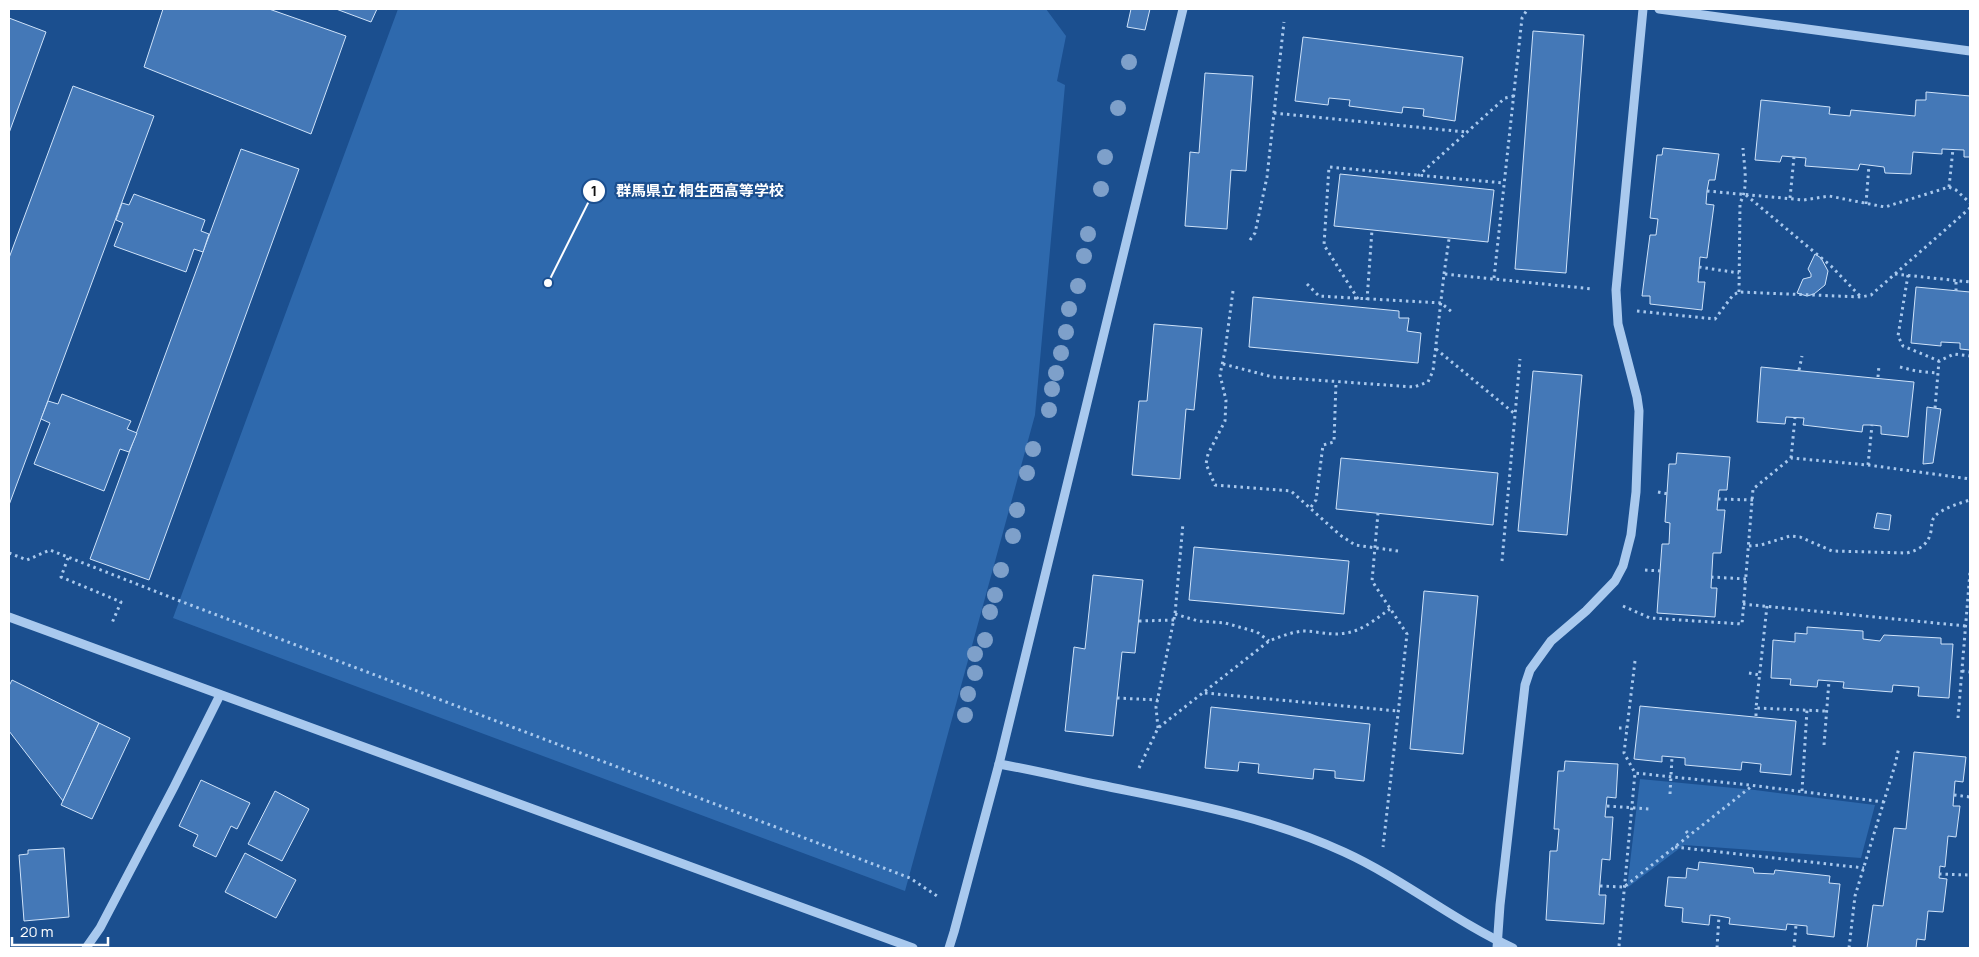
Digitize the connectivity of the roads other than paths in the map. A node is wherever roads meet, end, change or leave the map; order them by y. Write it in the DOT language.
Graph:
graph roads {
  1 [pos="1183,9"];
  2 [pos="1644,9"];
  3 [pos="1659,9"];
  4 [pos="1970,51"];
  5 [pos="9,617"];
  6 [pos="220,695"];
  7 [pos="999,764"];
  8 [pos="1498,945"];
  9 [pos="86,948"];
  10 [pos="913,948"];
  11 [pos="948,948"];
  12 [pos="1513,948"];
  1 -- 7 [label="street"];
  2 -- 8 [label="street"];
  3 -- 4 [label="street"];
  5 -- 6 [label="street"];
  6 -- 9 [label="street"];
  6 -- 10 [label="street"];
  7 -- 8 [label="street"];
  7 -- 11 [label="street"];
  8 -- 12 [label="street"];
}
